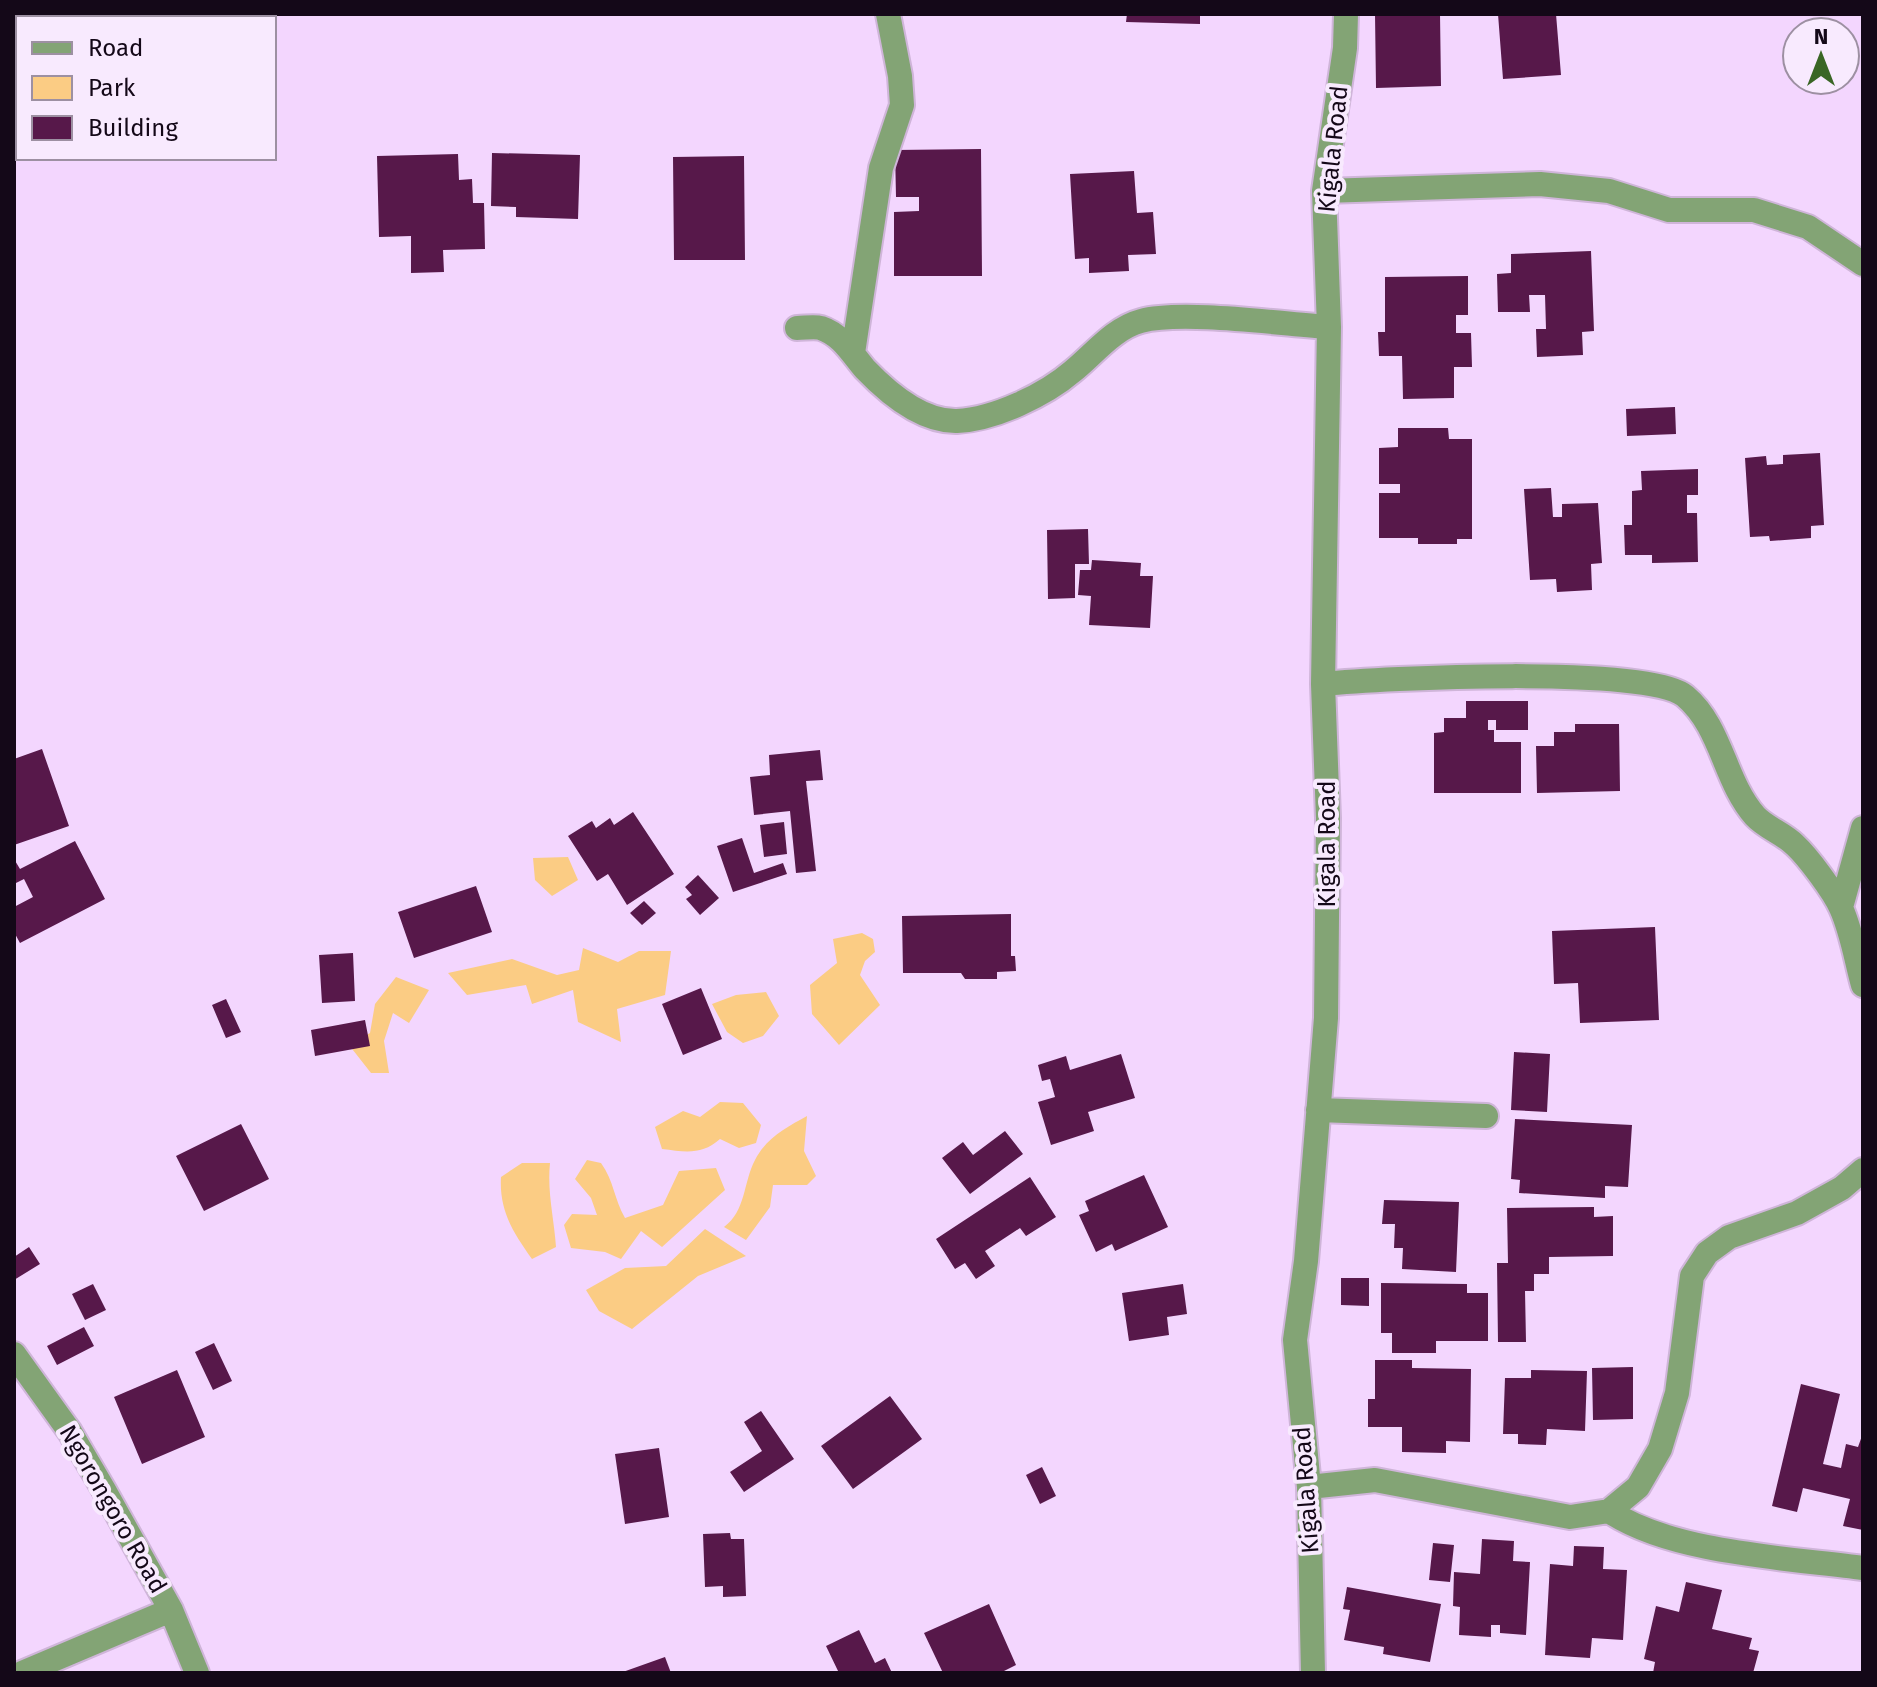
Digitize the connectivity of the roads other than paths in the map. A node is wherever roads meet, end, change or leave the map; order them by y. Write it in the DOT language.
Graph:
graph roads {
  1 [pos="76,14"];
  2 [pos="888,14"];
  3 [pos="1346,14"];
  4 [pos="52,16"];
  5 [pos="1324,191"];
  6 [pos="1863,264"];
  7 [pos="1329,327"];
  8 [pos="797,328"];
  9 [pos="853,353"];
  10 [pos="1323,684"];
  11 [pos="1863,828"];
  12 [pos="1841,907"];
  13 [pos="1863,985"];
  14 [pos="1318,1110"];
  15 [pos="1486,1116"];
  16 [pos="1863,1170"];
  17 [pos="14,1354"];
  18 [pos="1309,1487"];
  19 [pos="1609,1511"];
  20 [pos="1863,1568"];
  21 [pos="171,1610"];
  22 [pos="22,1673"];
  23 [pos="197,1673"];
  24 [pos="1313,1673"];
  1 -- 4 [label="street"];
  2 -- 9 [label="street"];
  3 -- 5 [label="street, Kigala Road"];
  5 -- 6 [label="street"];
  5 -- 7 [label="street, Kigala Road"];
  7 -- 9 [label="street"];
  7 -- 10 [label="street, Kigala Road"];
  8 -- 9 [label="street"];
  10 -- 12 [label="street"];
  10 -- 14 [label="street, Kigala Road"];
  11 -- 12 [label="street"];
  12 -- 13 [label="street"];
  14 -- 15 [label="street"];
  14 -- 18 [label="street, Kigala Road"];
  16 -- 19 [label="street"];
  17 -- 21 [label="street, Ngorongoro Road"];
  18 -- 19 [label="street"];
  18 -- 24 [label="street, Kigala Road"];
  19 -- 20 [label="street"];
  21 -- 22 [label="street"];
  21 -- 23 [label="street, Ngorongoro Road"];
}
